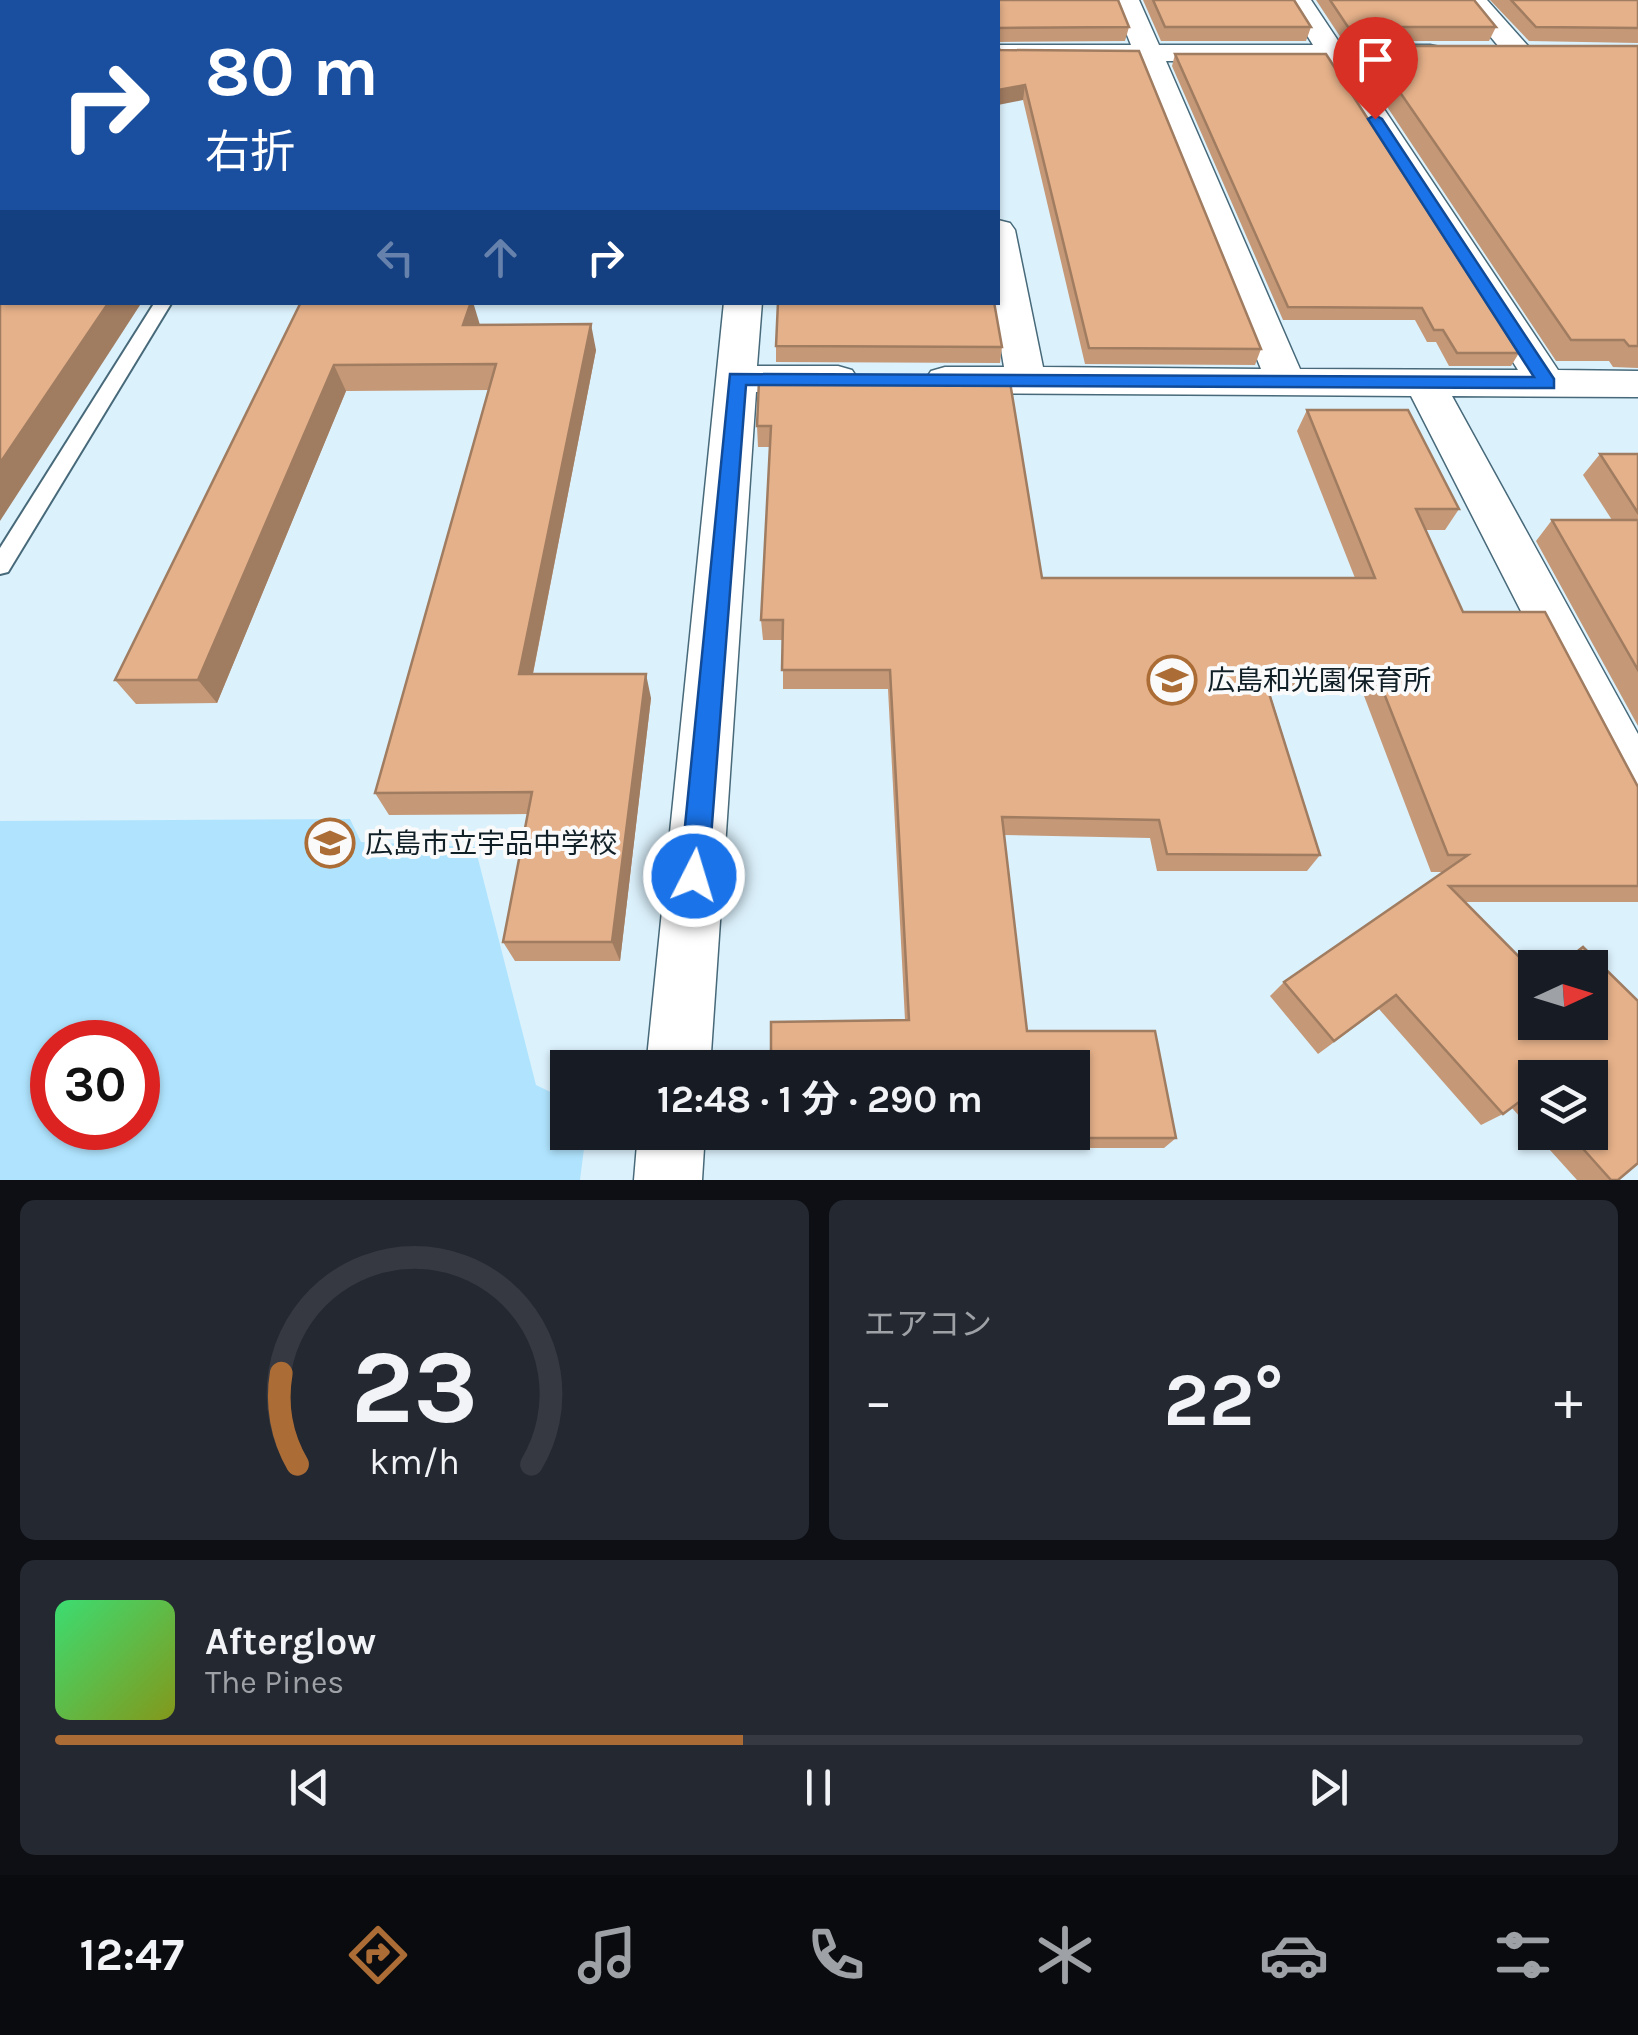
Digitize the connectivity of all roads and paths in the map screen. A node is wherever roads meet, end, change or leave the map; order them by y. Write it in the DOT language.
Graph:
graph roads {
  1 [pos="1126,0"];
  2 [pos="1298,0"];
  3 [pos="1474,0"];
  4 [pos="1000,53"];
  5 [pos="1149,53"];
  6 [pos="1332,53"];
  7 [pos="1000,241"];
  8 [pos="162,305"];
  9 [pos="744,305"];
  10 [pos="736,378"];
  11 [pos="1026,380"];
  12 [pos="1286,382"];
  13 [pos="1425,383"];
  14 [pos="1547,384"];
  15 [pos="1638,384"];
  16 [pos="0,566"];
  17 [pos="1638,786"];
  18 [pos="680,1050"];
  19 [pos="670,1150"];
  20 [pos="668,1180"];
  1 -- 5 [label="street"];
  2 -- 6 [label="street"];
  3 -- 6 [label="street"];
  4 -- 5 [label="street"];
  5 -- 6 [label="street"];
  5 -- 12 [label="street"];
  6 -- 14 [label="street"];
  7 -- 11 [label="street"];
  8 -- 16 [label="lane"];
  9 -- 10 [label="street"];
  10 -- 11 [label="street"];
  10 -- 18 [label="street"];
  11 -- 12 [label="street"];
  12 -- 13 [label="street"];
  13 -- 14 [label="street"];
  13 -- 17 [label="street"];
  14 -- 15 [label="street"];
  19 -- 20 [label="street"];
}
